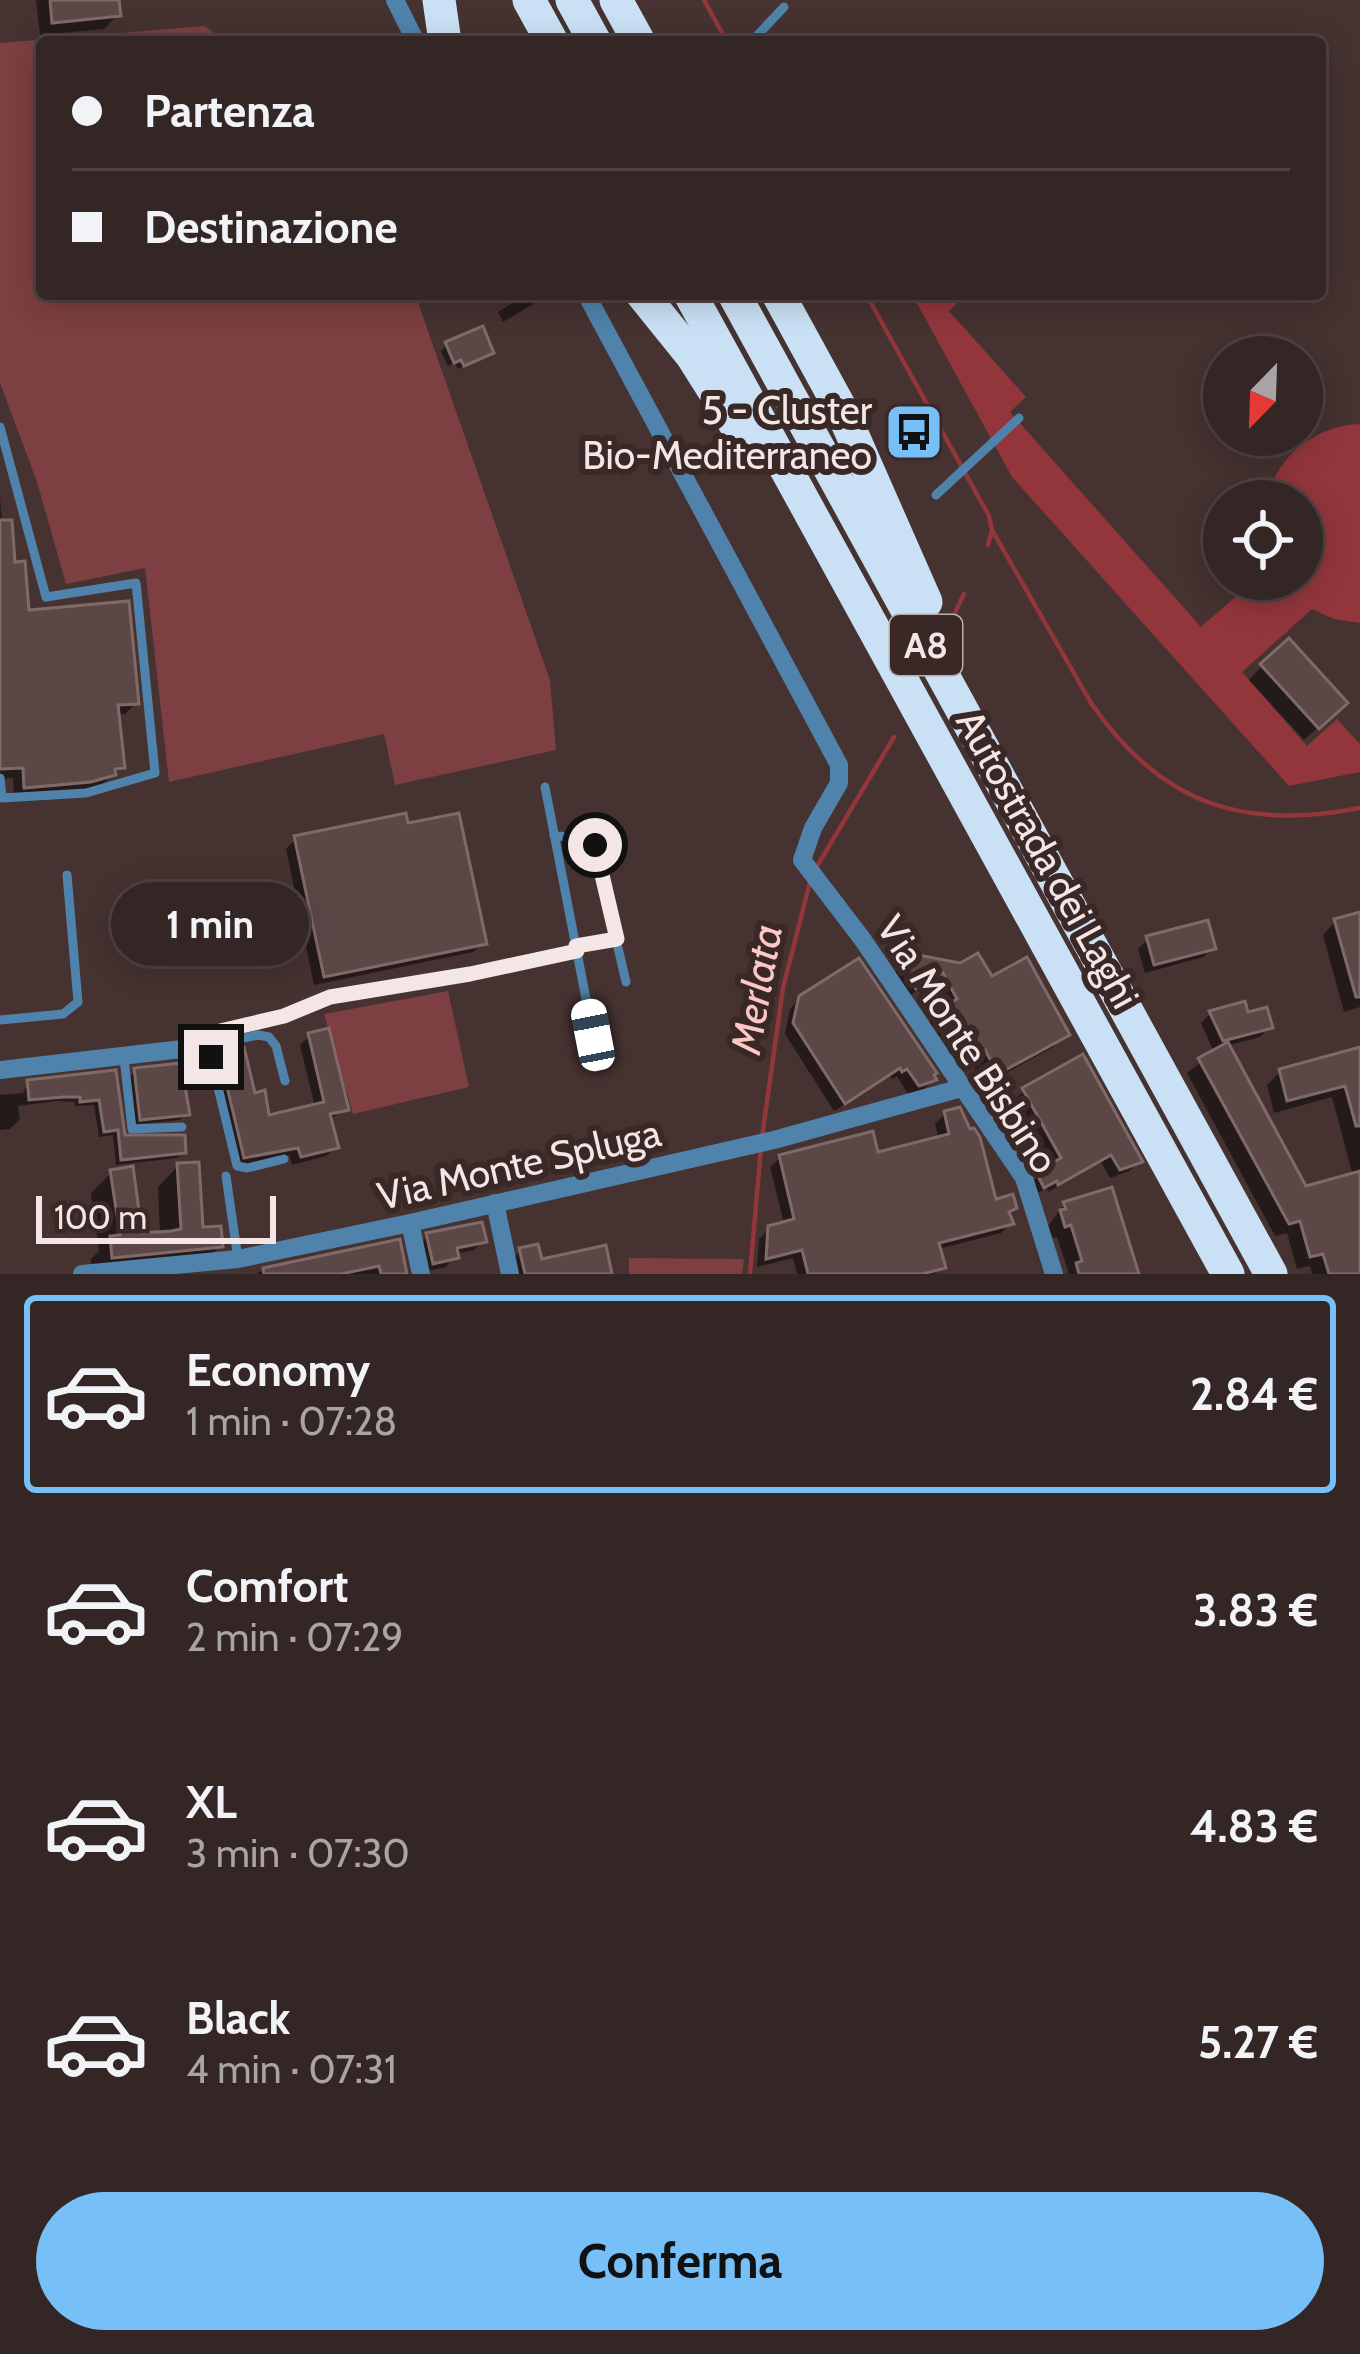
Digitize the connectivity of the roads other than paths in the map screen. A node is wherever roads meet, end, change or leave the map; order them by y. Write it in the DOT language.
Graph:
graph roads {
  1 [pos="394,0"];
  2 [pos="439,0"];
  3 [pos="529,0"];
  4 [pos="572,0"];
  5 [pos="616,0"];
  6 [pos="784,7"];
  7 [pos="413,36"];
  8 [pos="444,36"];
  9 [pos="549,36"];
  10 [pos="593,36"];
  11 [pos="636,36"];
  12 [pos="757,36"];
  13 [pos="589,300"];
  14 [pos="647,300"];
  15 [pos="693,300"];
  16 [pos="737,300"];
  17 [pos="781,300"];
  18 [pos="1019,418"];
  19 [pos="0,427"];
  20 [pos="936,495"];
  21 [pos="0,778"];
  22 [pos="545,787"];
  23 [pos="554,836"];
  24 [pos="997,854"];
  25 [pos="67,875"];
  26 [pos="617,939"];
  27 [pos="576,948"];
  28 [pos="626,982"];
  29 [pos="1118,997"];
  30 [pos="0,1020"];
  31 [pos="593,1035"];
  32 [pos="208,1046"];
  33 [pos="124,1058"];
  34 [pos="0,1070"];
  35 [pos="285,1081"];
  36 [pos="964,1087"];
  37 [pos="182,1127"];
  38 [pos="284,1159"];
  39 [pos="226,1176"];
  40 [pos="495,1203"];
  41 [pos="410,1223"];
  42 [pos="244,1263"];
  43 [pos="82,1274"];
  44 [pos="422,1274"];
  45 [pos="510,1274"];
  46 [pos="1054,1274"];
  47 [pos="1228,1274"];
  48 [pos="1270,1274"];
  1 -- 7 [label="street"];
  2 -- 8 [label="highway"];
  3 -- 9 [label="highway"];
  4 -- 10 [label="highway"];
  5 -- 11 [label="highway"];
  6 -- 12 [label="lane"];
  13 -- 36 [label="street, Via Monte Bisbino"];
  14 -- 24 [label="highway"];
  15 -- 24 [label="highway, Autostrada dei Laghi / A8"];
  16 -- 29 [label="highway, Autostrada dei Laghi / A8"];
  17 -- 29 [label="highway"];
  18 -- 20 [label="lane"];
  19 -- 21 [label="lane"];
  22 -- 23 [label="lane"];
  23 -- 26 [label="lane"];
  23 -- 27 [label="lane"];
  24 -- 47 [label="highway, Autostrada dei Laghi / A8"];
  25 -- 30 [label="lane"];
  26 -- 27 [label="lane"];
  26 -- 28 [label="lane"];
  27 -- 31 [label="lane"];
  27 -- 32 [label="lane"];
  29 -- 48 [label="highway, Autostrada dei Laghi / A8"];
  32 -- 33 [label="street"];
  32 -- 35 [label="lane"];
  32 -- 38 [label="lane"];
  33 -- 34 [label="street"];
  33 -- 37 [label="lane"];
  36 -- 40 [label="street, Via Monte Spluga"];
  36 -- 46 [label="street, Via Monte Bisbino"];
  39 -- 42 [label="lane"];
  40 -- 41 [label="street, Via Monte Spluga"];
  40 -- 45 [label="street"];
  41 -- 42 [label="street, Via Monte Spluga"];
  41 -- 44 [label="street"];
  42 -- 43 [label="street, Via Monte Spluga"];
}
